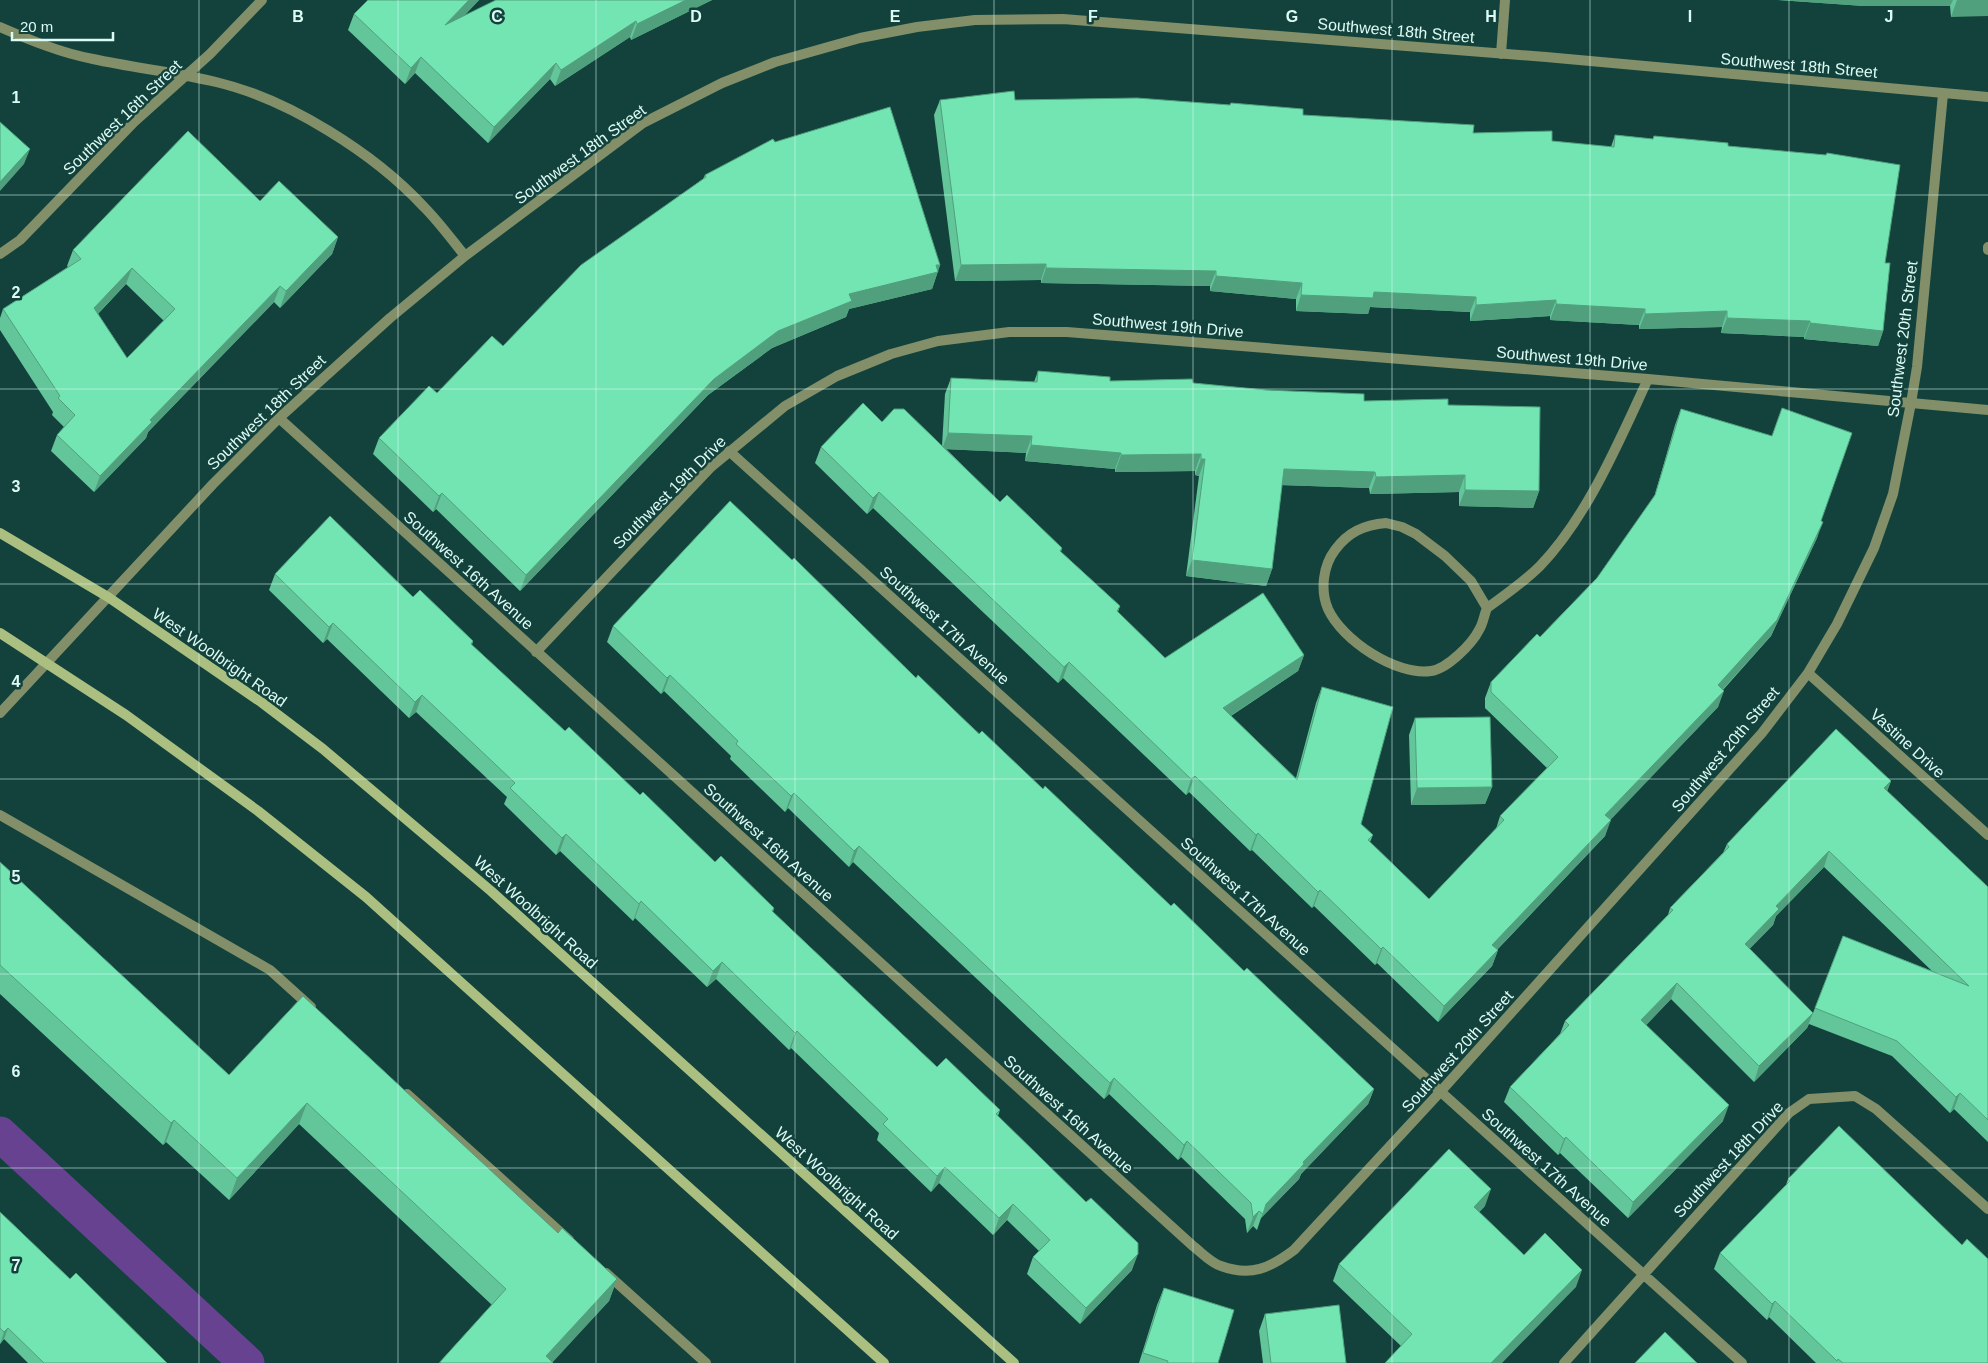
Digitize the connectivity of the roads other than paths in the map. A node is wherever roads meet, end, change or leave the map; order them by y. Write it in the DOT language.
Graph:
graph roads {
  1 [pos="262,0"];
  2 [pos="1505,0"];
  3 [pos="0,27"];
  4 [pos="1501,54"];
  5 [pos="187,75"];
  6 [pos="1943,94"];
  7 [pos="1988,97"];
  8 [pos="0,254"];
  9 [pos="465,256"];
  10 [pos="1648,379"];
  11 [pos="1912,403"];
  12 [pos="1988,410"];
  13 [pos="279,418"];
  14 [pos="729,451"];
  15 [pos="0,533"];
  16 [pos="108,597"];
  17 [pos="1487,608"];
  18 [pos="0,633"];
  19 [pos="536,652"];
  20 [pos="47,663"];
  21 [pos="1808,673"];
  22 [pos="0,713"];
  23 [pos="0,815"];
  24 [pos="1988,835"];
  25 [pos="322,1016"];
  26 [pos="403,1090"];
  27 [pos="1441,1092"];
  28 [pos="1988,1209"];
  29 [pos="580,1250"];
  30 [pos="595,1263"];
  31 [pos="1248,1271"];
  32 [pos="1644,1274"];
  33 [pos="706,1363"];
  34 [pos="884,1363"];
  35 [pos="1014,1363"];
  36 [pos="1564,1363"];
  37 [pos="1742,1363"];
  1 -- 5 [label="street, Southwest 16th Street"];
  2 -- 4 [label="street"];
  3 -- 5 [label="street"];
  4 -- 6 [label="street, Southwest 18th Street"];
  4 -- 9 [label="street, Southwest 18th Street"];
  5 -- 8 [label="street, Southwest 16th Street"];
  5 -- 9 [label="street"];
  6 -- 7 [label="street, Southwest 18th Street"];
  6 -- 11 [label="street, Southwest 20th Street"];
  9 -- 13 [label="street, Southwest 18th Street"];
  10 -- 11 [label="street, Southwest 19th Drive"];
  10 -- 14 [label="street, Southwest 19th Drive"];
  10 -- 17 [label="street"];
  11 -- 12 [label="street, Southwest 19th Drive"];
  11 -- 21 [label="street, Southwest 20th Street"];
  13 -- 16 [label="street, Southwest 18th Street"];
  13 -- 19 [label="street, Southwest 16th Avenue"];
  14 -- 19 [label="street, Southwest 19th Drive"];
  14 -- 27 [label="street, Southwest 17th Avenue"];
  15 -- 16 [label="main road, West Woolbright Road"];
  16 -- 20 [label="street, Southwest 18th Street"];
  16 -- 35 [label="main road, West Woolbright Road"];
  17 -- 17 [label="street"];
  18 -- 20 [label="main road"];
  19 -- 31 [label="street, Southwest 16th Avenue"];
  20 -- 22 [label="street, Southwest 18th Street"];
  20 -- 34 [label="main road"];
  21 -- 24 [label="street, Vastine Drive"];
  21 -- 27 [label="street, Southwest 20th Street"];
  23 -- 25 [label="street"];
  26 -- 29 [label="street"];
  27 -- 31 [label="street, Southwest 20th Street"];
  27 -- 32 [label="street, Southwest 17th Avenue"];
  28 -- 32 [label="street, Southwest 18th Drive"];
  30 -- 33 [label="street"];
  32 -- 36 [label="street, Southwest 18th Drive"];
  32 -- 37 [label="street, Southwest 17th Avenue"];
}
